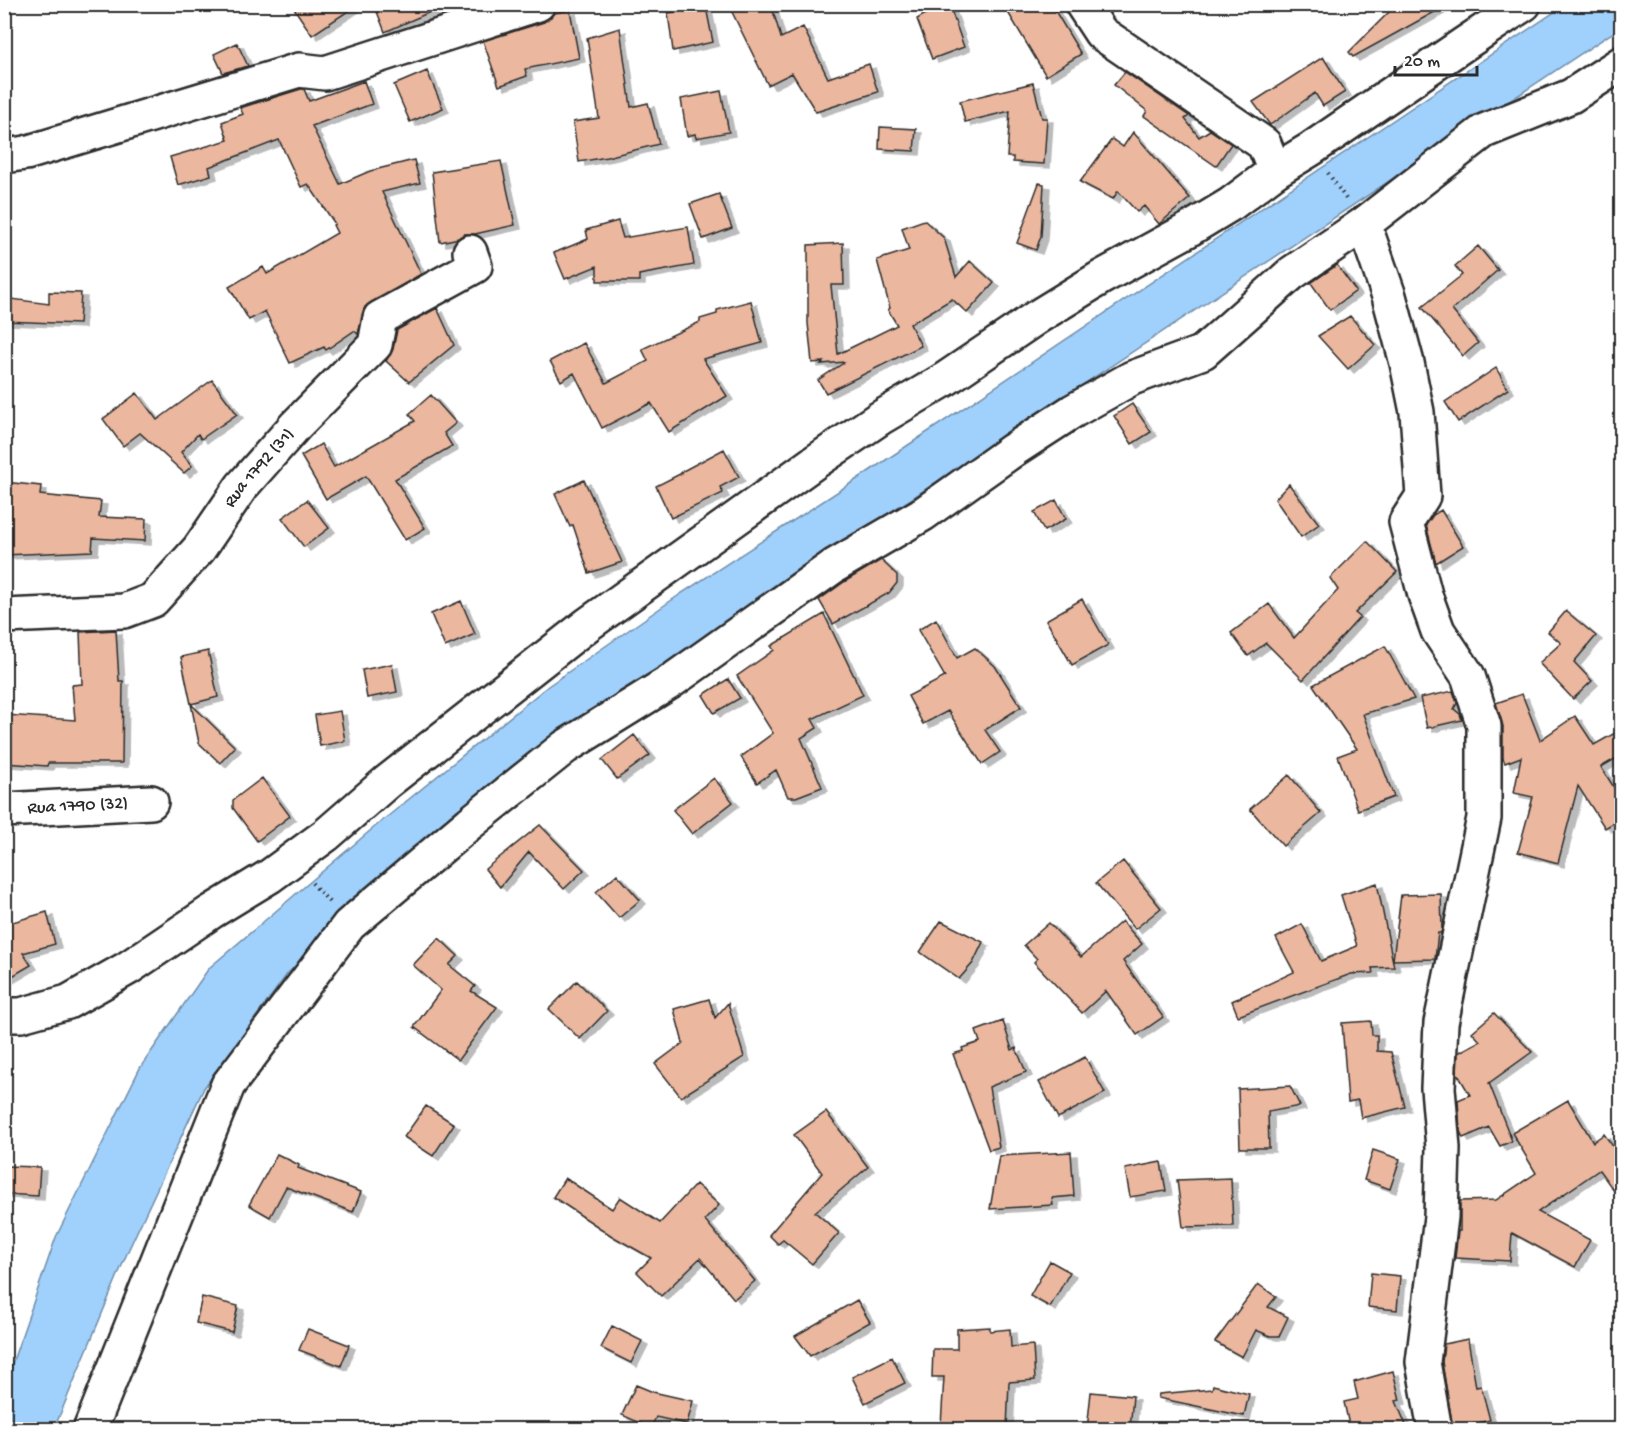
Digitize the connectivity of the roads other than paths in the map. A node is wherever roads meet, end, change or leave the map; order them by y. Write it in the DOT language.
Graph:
graph roads {
  1 [pos="538,4"];
  2 [pos="1082,4"];
  3 [pos="1524,4"];
  4 [pos="1622,63"];
  5 [pos="4,156"];
  6 [pos="1275,171"];
  7 [pos="1364,224"];
  8 [pos="470,252"];
  9 [pos="4,616"];
  10 [pos="151,802"];
  11 [pos="4,810"];
  12 [pos="4,1016"];
  13 [pos="90,1430"];
  14 [pos="1435,1430"];
  1 -- 5 [label="street"];
  2 -- 6 [label="street"];
  3 -- 6 [label="street"];
  4 -- 7 [label="street"];
  6 -- 12 [label="street"];
  7 -- 13 [label="street"];
  7 -- 14 [label="street"];
  8 -- 9 [label="street, Rua 1792 (31)"];
  10 -- 11 [label="street, Rua 1790 (32)"];
}
